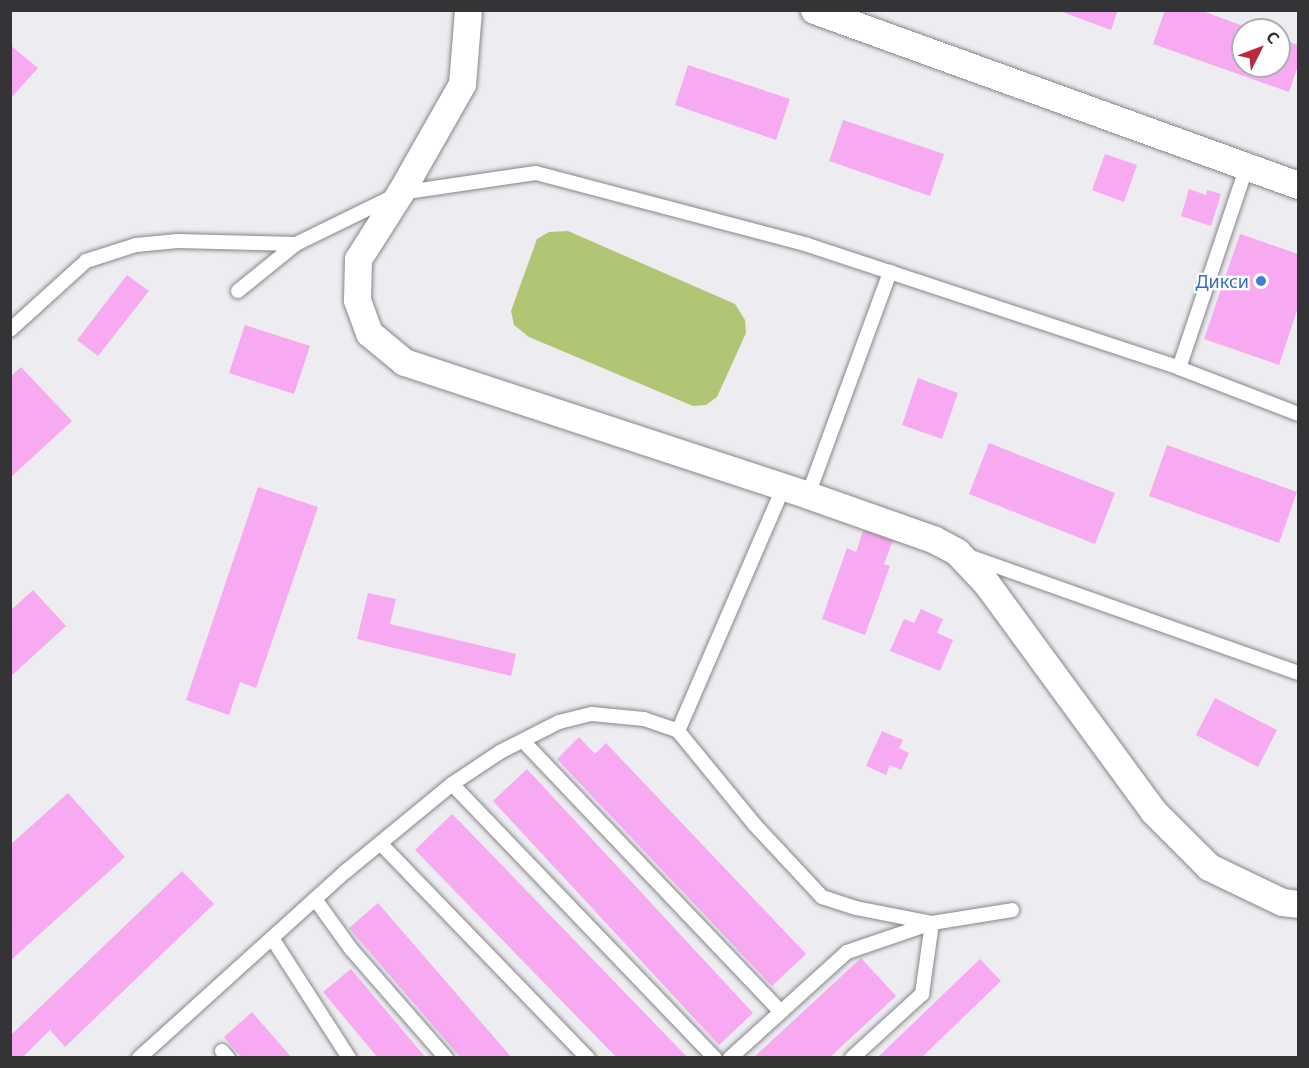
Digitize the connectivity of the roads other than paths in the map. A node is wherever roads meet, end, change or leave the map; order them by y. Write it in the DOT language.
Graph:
graph roads {
  1 [pos="468,10"];
  2 [pos="814,10"];
  3 [pos="1247,166"];
  4 [pos="1299,185"];
  5 [pos="400,193"];
  6 [pos="296,244"];
  7 [pos="890,272"];
  8 [pos="238,291"];
  9 [pos="10,330"];
  10 [pos="1179,368"];
  11 [pos="1299,414"];
  12 [pos="796,492"];
  13 [pos="957,552"];
  14 [pos="1299,673"];
  15 [pos="678,731"];
  16 [pos="523,741"];
  17 [pos="452,784"];
  18 [pos="381,844"];
  19 [pos="315,899"];
  20 [pos="1299,904"];
  21 [pos="1012,910"];
  22 [pos="932,923"];
  23 [pos="272,938"];
  24 [pos="781,1012"];
  25 [pos="139,1058"];
  26 [pos="349,1058"];
  27 [pos="446,1058"];
  28 [pos="588,1058"];
  29 [pos="715,1058"];
  30 [pos="730,1058"];
  31 [pos="852,1058"];
  1 -- 5 [label="street"];
  2 -- 3 [label="street"];
  3 -- 4 [label="street"];
  3 -- 10 [label="lane"];
  5 -- 6 [label="lane"];
  5 -- 7 [label="lane"];
  5 -- 12 [label="street"];
  6 -- 8 [label="lane"];
  6 -- 9 [label="lane"];
  7 -- 10 [label="lane"];
  7 -- 12 [label="lane"];
  10 -- 11 [label="lane"];
  12 -- 13 [label="street"];
  12 -- 15 [label="lane"];
  13 -- 14 [label="lane"];
  13 -- 20 [label="street"];
  15 -- 16 [label="lane"];
  15 -- 22 [label="lane"];
  16 -- 17 [label="lane"];
  16 -- 24 [label="lane"];
  17 -- 18 [label="lane"];
  17 -- 29 [label="lane"];
  18 -- 19 [label="lane"];
  18 -- 28 [label="lane"];
  19 -- 23 [label="lane"];
  19 -- 27 [label="lane"];
  21 -- 22 [label="lane"];
  22 -- 24 [label="lane"];
  22 -- 31 [label="lane"];
  23 -- 25 [label="lane"];
  23 -- 26 [label="lane"];
  24 -- 30 [label="lane"];
}
